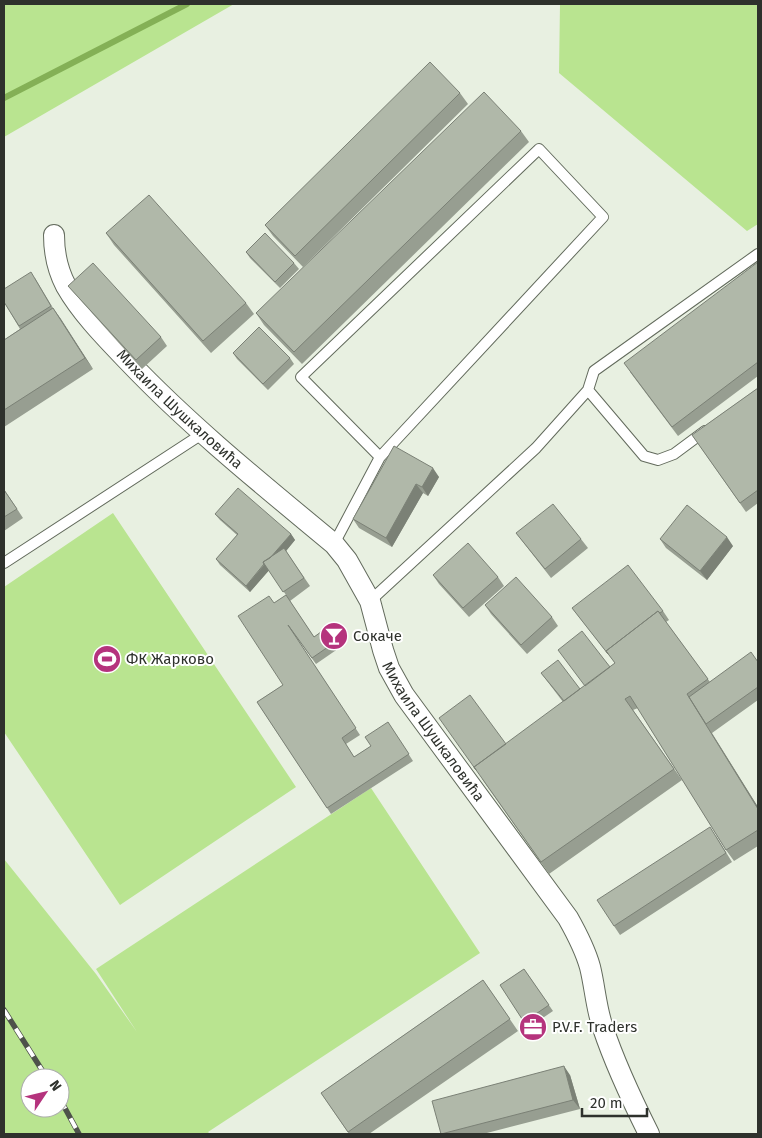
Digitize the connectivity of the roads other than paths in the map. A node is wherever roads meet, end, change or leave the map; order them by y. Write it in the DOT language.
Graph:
graph roads {
  1 [pos="54,235"];
  2 [pos="758,254"];
  3 [pos="588,390"];
  4 [pos="712,426"];
  5 [pos="202,434"];
  6 [pos="380,457"];
  7 [pos="334,544"];
  8 [pos="4,563"];
  9 [pos="370,601"];
  10 [pos="649,1134"];
  1 -- 5 [label="street, Михаила Шушкаловића"];
  2 -- 3 [label="lane"];
  3 -- 4 [label="lane"];
  3 -- 9 [label="lane"];
  5 -- 7 [label="street, Михаила Шушкаловића"];
  5 -- 8 [label="lane"];
  6 -- 6 [label="lane"];
  6 -- 7 [label="lane"];
  7 -- 9 [label="street, Михаила Шушкаловића"];
  9 -- 10 [label="street, Михаила Шушкаловића"];
}
